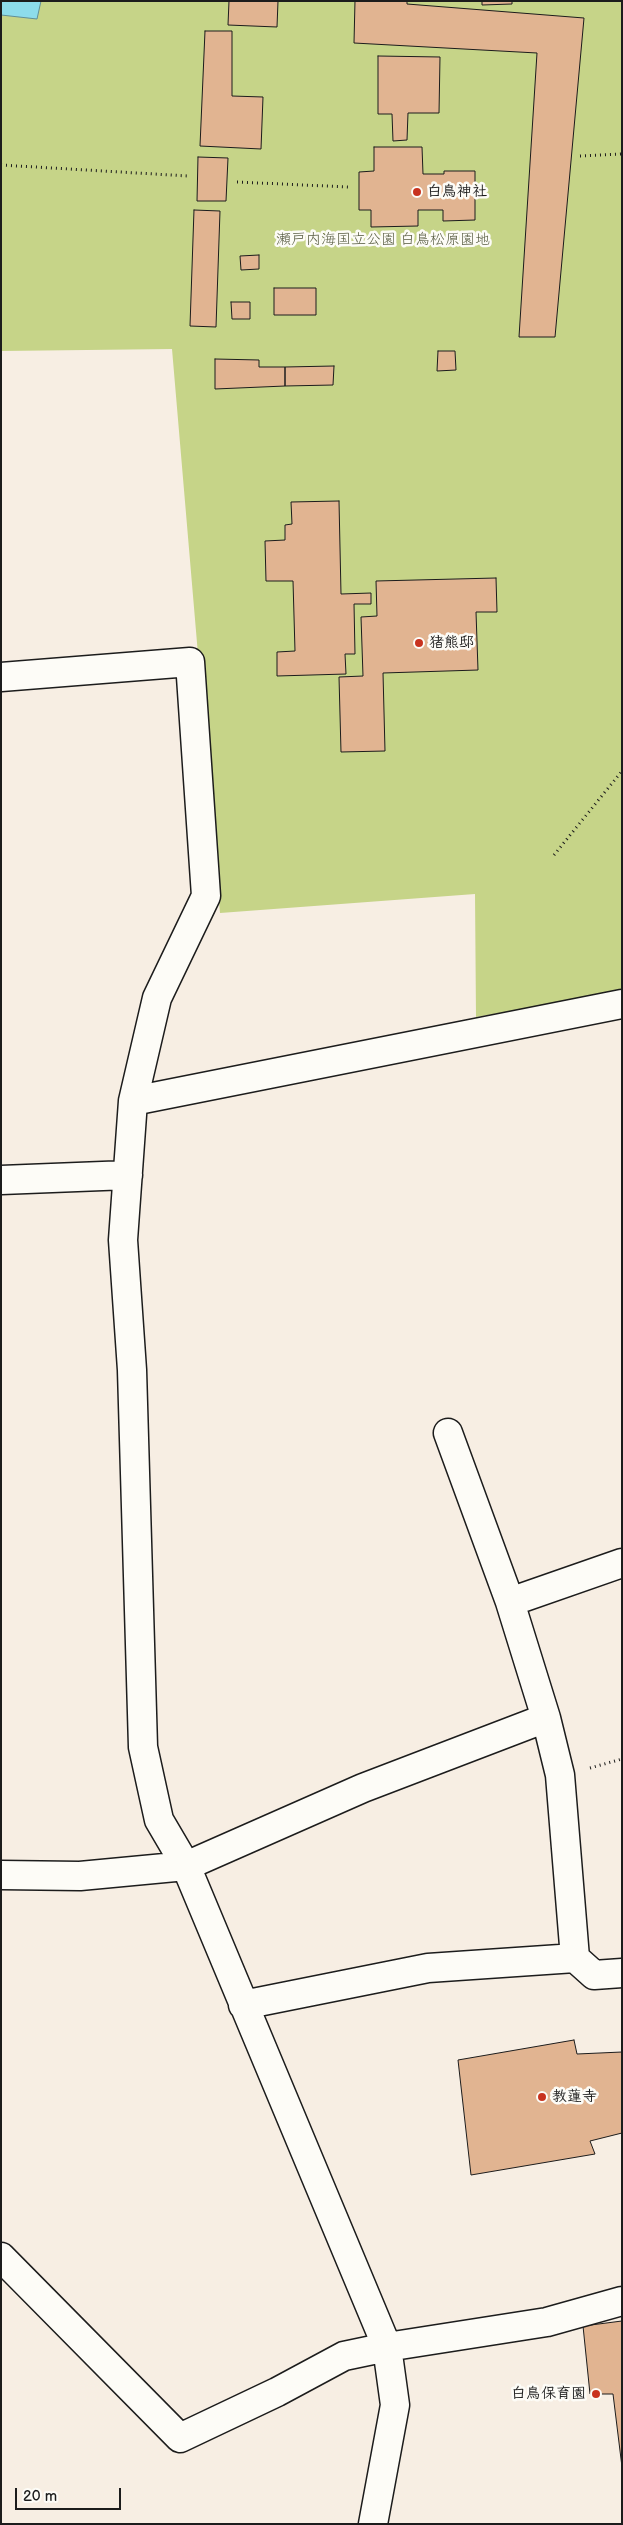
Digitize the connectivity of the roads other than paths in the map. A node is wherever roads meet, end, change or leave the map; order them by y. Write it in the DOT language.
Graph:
graph roads {
  1 [pos="1,677"];
  2 [pos="622,1004"];
  3 [pos="133,1101"];
  4 [pos="128,1175"];
  5 [pos="1,1180"];
  6 [pos="448,1433"];
  7 [pos="622,1564"];
  8 [pos="510,1602"];
  9 [pos="546,1718"];
  10 [pos="186,1866"];
  11 [pos="1,1875"];
  12 [pos="575,1958"];
  13 [pos="622,1973"];
  14 [pos="243,2005"];
  15 [pos="1,2257"];
  16 [pos="622,2301"];
  17 [pos="386,2347"];
  18 [pos="374,2524"];
  1 -- 3 [label="street"];
  2 -- 3 [label="street"];
  3 -- 4 [label="street"];
  4 -- 5 [label="street"];
  4 -- 10 [label="street"];
  6 -- 8 [label="street"];
  7 -- 8 [label="street"];
  8 -- 9 [label="street"];
  9 -- 10 [label="street"];
  9 -- 12 [label="street"];
  10 -- 11 [label="street"];
  10 -- 14 [label="street"];
  12 -- 13 [label="street"];
  12 -- 14 [label="street"];
  14 -- 17 [label="street"];
  15 -- 17 [label="street"];
  16 -- 17 [label="street"];
  17 -- 18 [label="street"];
}
